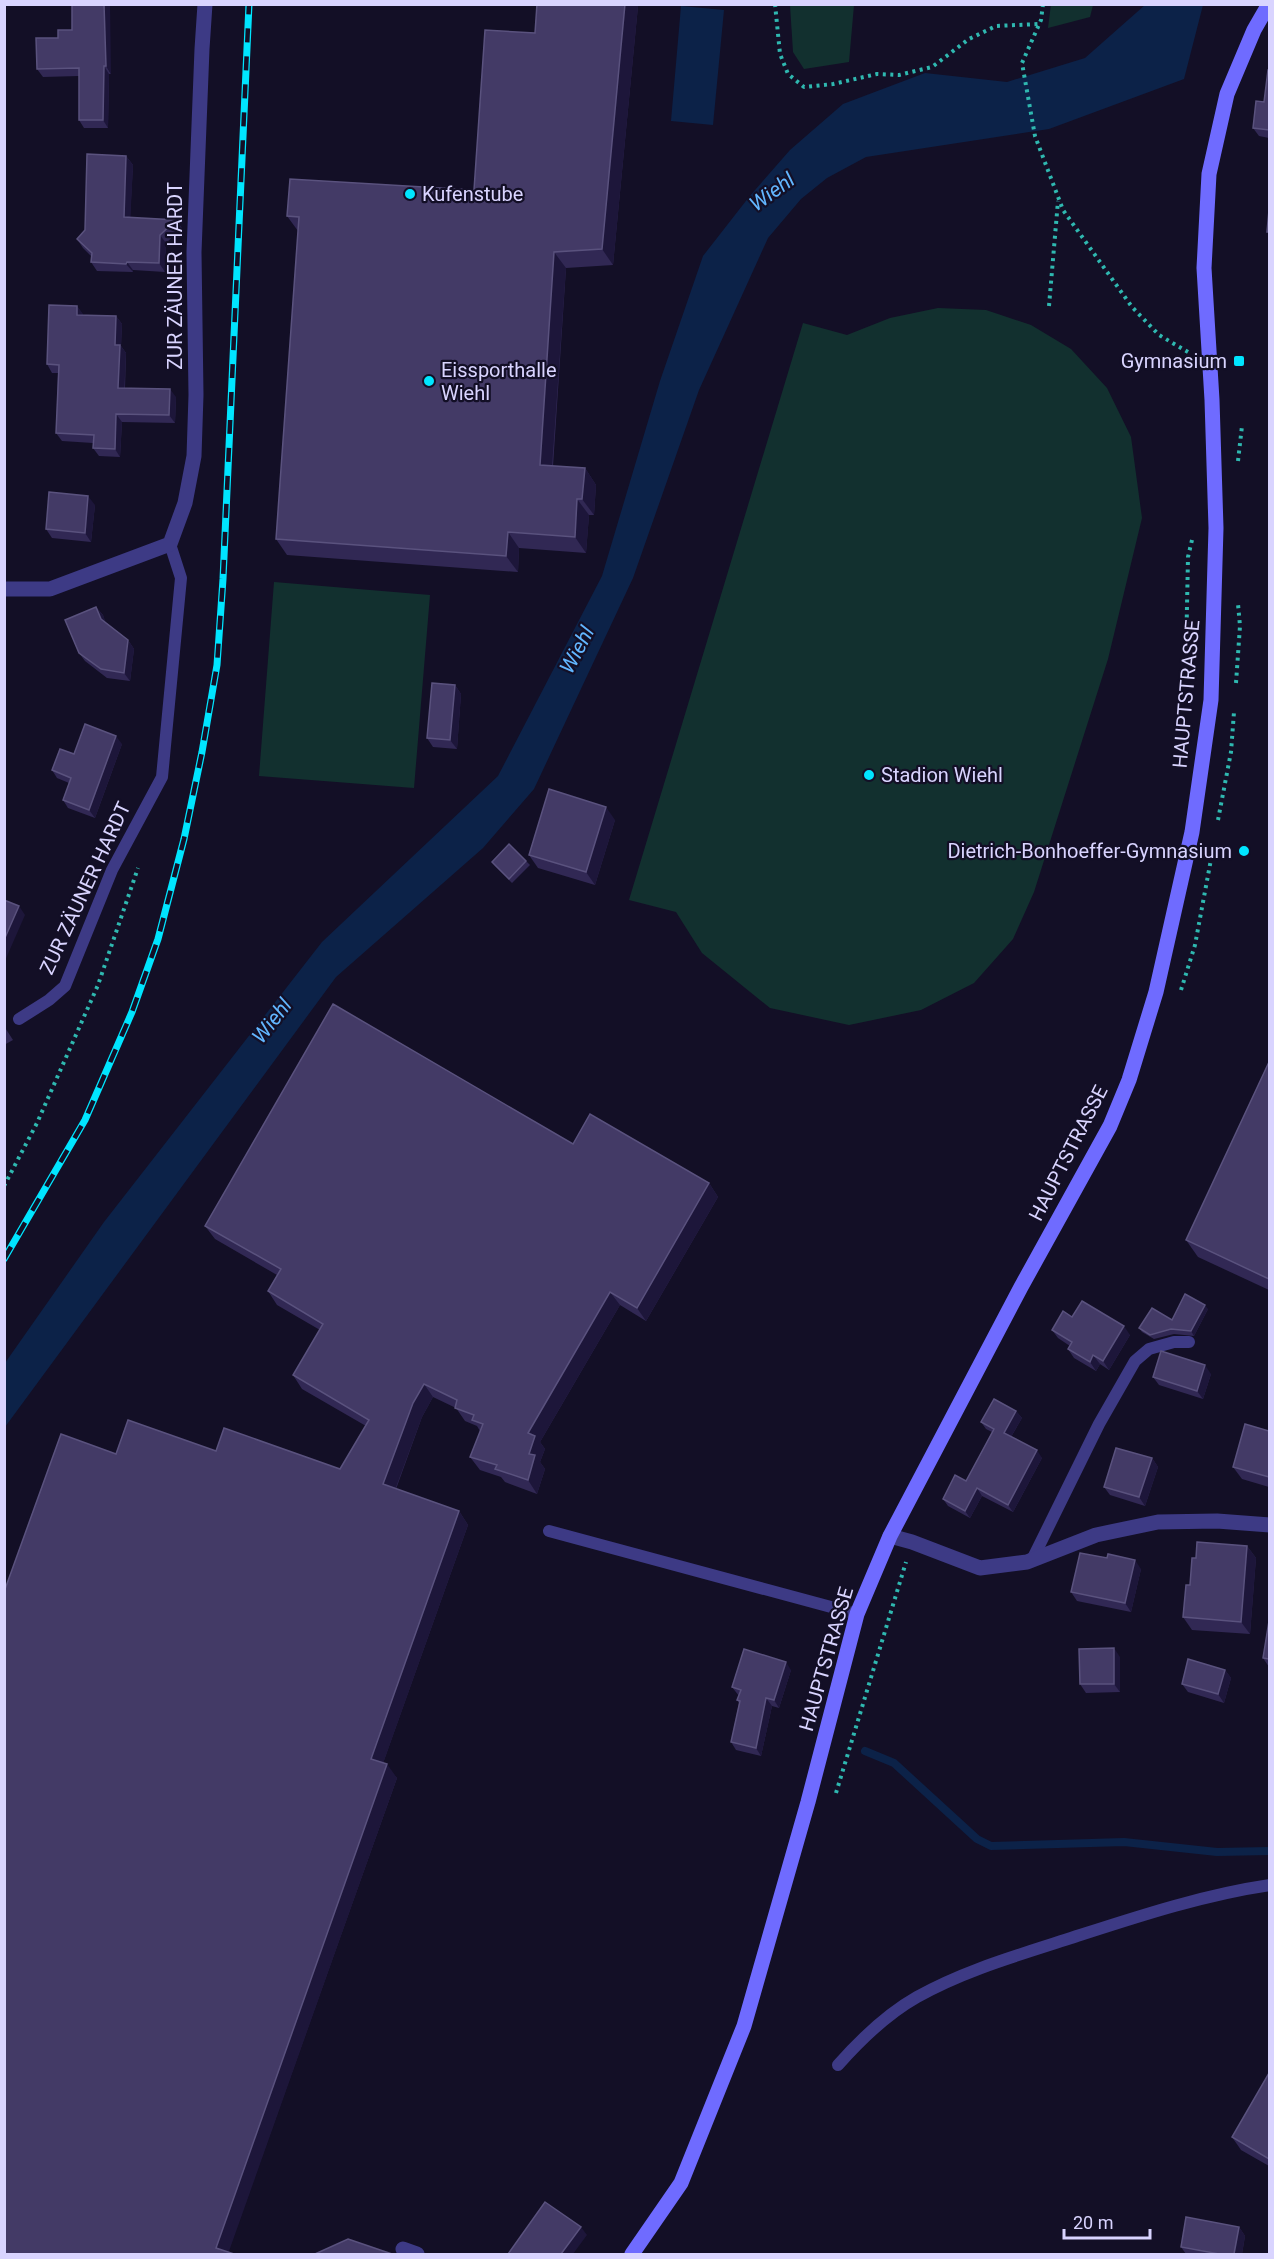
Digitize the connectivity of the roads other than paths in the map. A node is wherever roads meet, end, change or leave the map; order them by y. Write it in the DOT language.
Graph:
graph roads {
  1 [pos="205,4"];
  2 [pos="1269,4"];
  3 [pos="170,544"];
  4 [pos="4,589"];
  5 [pos="19,1019"];
  6 [pos="1189,1342"];
  7 [pos="1269,1525"];
  8 [pos="549,1531"];
  9 [pos="890,1536"];
  10 [pos="1032,1560"];
  11 [pos="857,1614"];
  12 [pos="1269,1885"];
  13 [pos="838,2065"];
  14 [pos="632,2254"];
  1 -- 3 [label="street, ZUR ZÄUNER HARDT"];
  2 -- 9 [label="street, HAUPTSTRASSE"];
  3 -- 4 [label="street"];
  3 -- 5 [label="lane, ZUR ZÄUNER HARDT"];
  6 -- 10 [label="lane"];
  7 -- 10 [label="street"];
  8 -- 11 [label="lane"];
  9 -- 10 [label="street"];
  9 -- 11 [label="street, HAUPTSTRASSE"];
  11 -- 14 [label="street, HAUPTSTRASSE"];
  12 -- 13 [label="lane"];
}
